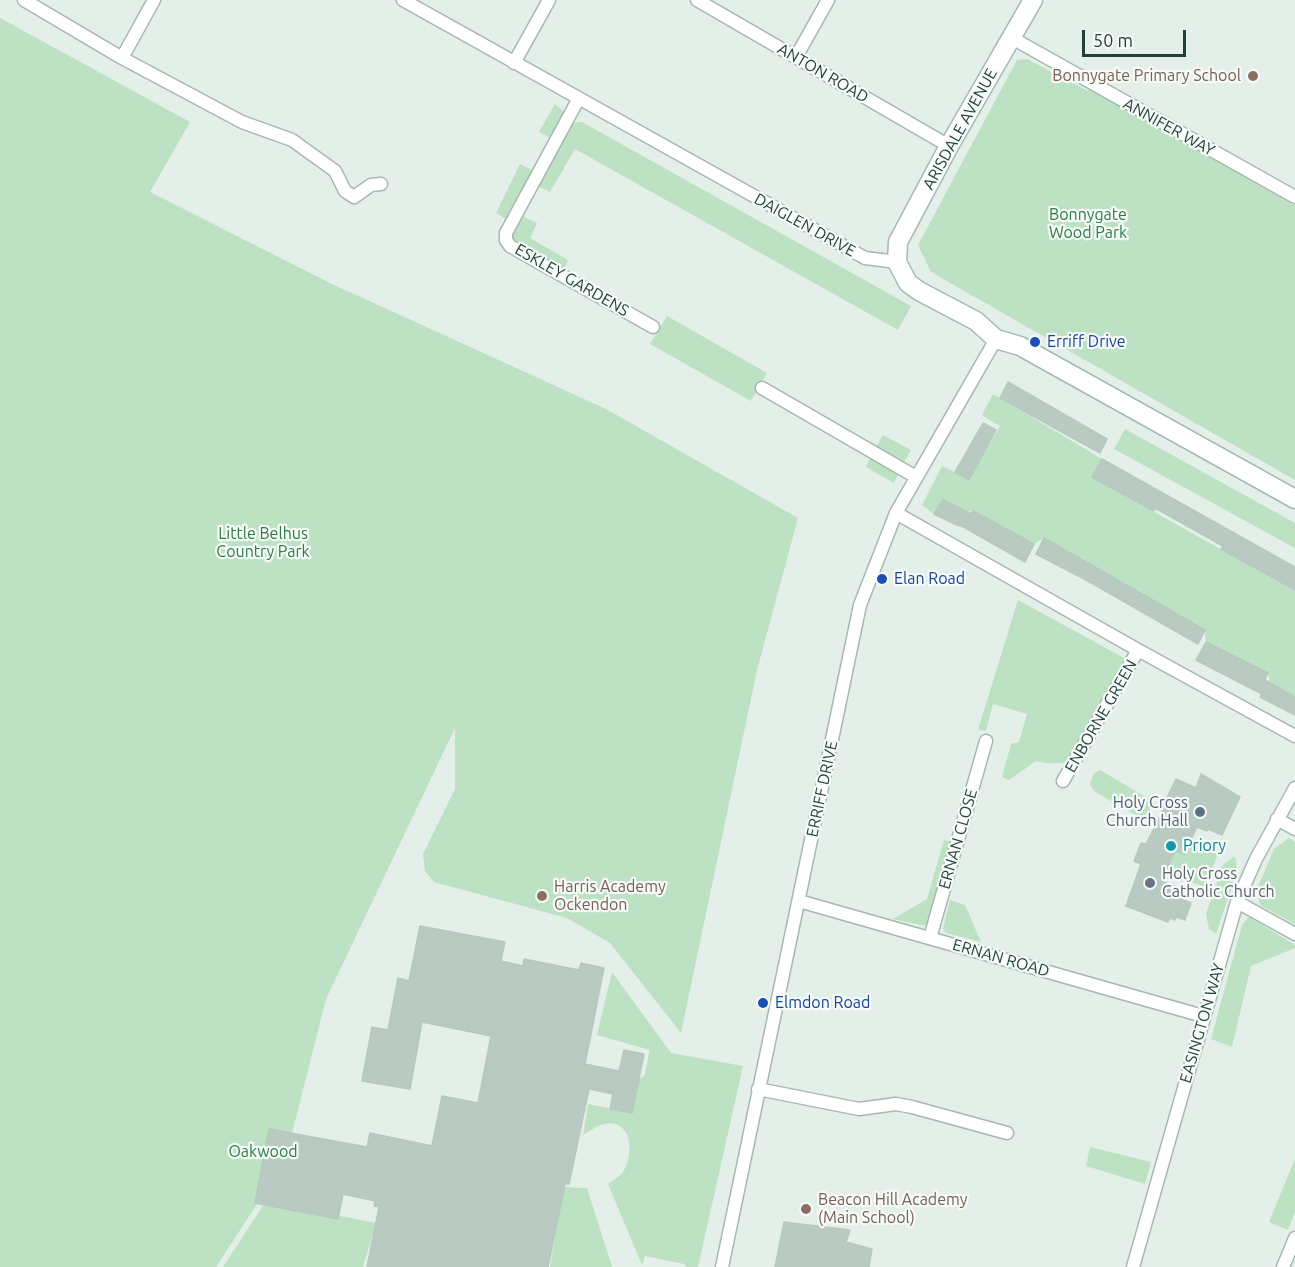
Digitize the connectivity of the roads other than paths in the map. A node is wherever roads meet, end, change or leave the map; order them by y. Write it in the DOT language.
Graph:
graph roads {
  1 [pos="24,0"];
  2 [pos="154,0"];
  3 [pos="403,0"];
  4 [pos="549,0"];
  5 [pos="697,0"];
  6 [pos="828,0"];
  7 [pos="1033,0"];
  8 [pos="1012,38"];
  9 [pos="796,57"];
  10 [pos="122,58"];
  11 [pos="514,63"];
  12 [pos="579,98"];
  13 [pos="949,146"];
  14 [pos="381,184"];
  15 [pos="1295,197"];
  16 [pos="897,262"];
  17 [pos="653,327"];
  18 [pos="996,339"];
  19 [pos="762,388"];
  20 [pos="916,477"];
  21 [pos="1295,499"];
  22 [pos="896,513"];
  23 [pos="1138,650"];
  24 [pos="1295,736"];
  25 [pos="986,741"];
  26 [pos="1064,781"];
  27 [pos="1295,788"];
  28 [pos="1277,819"];
  29 [pos="1295,829"];
  30 [pos="799,901"];
  31 [pos="1237,902"];
  32 [pos="1295,934"];
  33 [pos="930,938"];
  34 [pos="1203,1016"];
  35 [pos="758,1089"];
  36 [pos="1007,1133"];
  37 [pos="1295,1238"];
  38 [pos="722,1267"];
  39 [pos="1133,1267"];
  40 [pos="1283,1267"];
  1 -- 10 [label="street"];
  2 -- 10 [label="street"];
  3 -- 11 [label="street, DAIGLEN DRIVE"];
  4 -- 11 [label="street"];
  5 -- 9 [label="street, ANTON ROAD"];
  6 -- 9 [label="street"];
  7 -- 8 [label="street, ARISDALE AVENUE"];
  8 -- 13 [label="street, ARISDALE AVENUE"];
  8 -- 15 [label="street, ANNIFER WAY"];
  9 -- 13 [label="street, ANTON ROAD"];
  10 -- 14 [label="street"];
  11 -- 12 [label="street, DAIGLEN DRIVE"];
  12 -- 16 [label="street, DAIGLEN DRIVE"];
  12 -- 17 [label="street, ESKLEY GARDENS"];
  13 -- 16 [label="street, ARISDALE AVENUE"];
  16 -- 18 [label="street"];
  18 -- 20 [label="street, ERRIFF DRIVE"];
  18 -- 21 [label="street"];
  19 -- 20 [label="street"];
  20 -- 22 [label="street, ERRIFF DRIVE"];
  22 -- 23 [label="street"];
  22 -- 30 [label="street, ERRIFF DRIVE"];
  23 -- 24 [label="street"];
  23 -- 26 [label="street, ENBORNE GREEN"];
  25 -- 33 [label="street, ERNAN CLOSE"];
  27 -- 28 [label="street, EASINGTON WAY"];
  28 -- 29 [label="street"];
  28 -- 31 [label="street, EASINGTON WAY"];
  30 -- 33 [label="street, ERNAN ROAD"];
  30 -- 35 [label="street, ERRIFF DRIVE"];
  31 -- 32 [label="street"];
  31 -- 34 [label="street, EASINGTON WAY"];
  33 -- 34 [label="street, ERNAN ROAD"];
  34 -- 39 [label="street, EASINGTON WAY"];
  35 -- 36 [label="street"];
  35 -- 38 [label="street, ERRIFF DRIVE"];
  37 -- 40 [label="street"];
}
